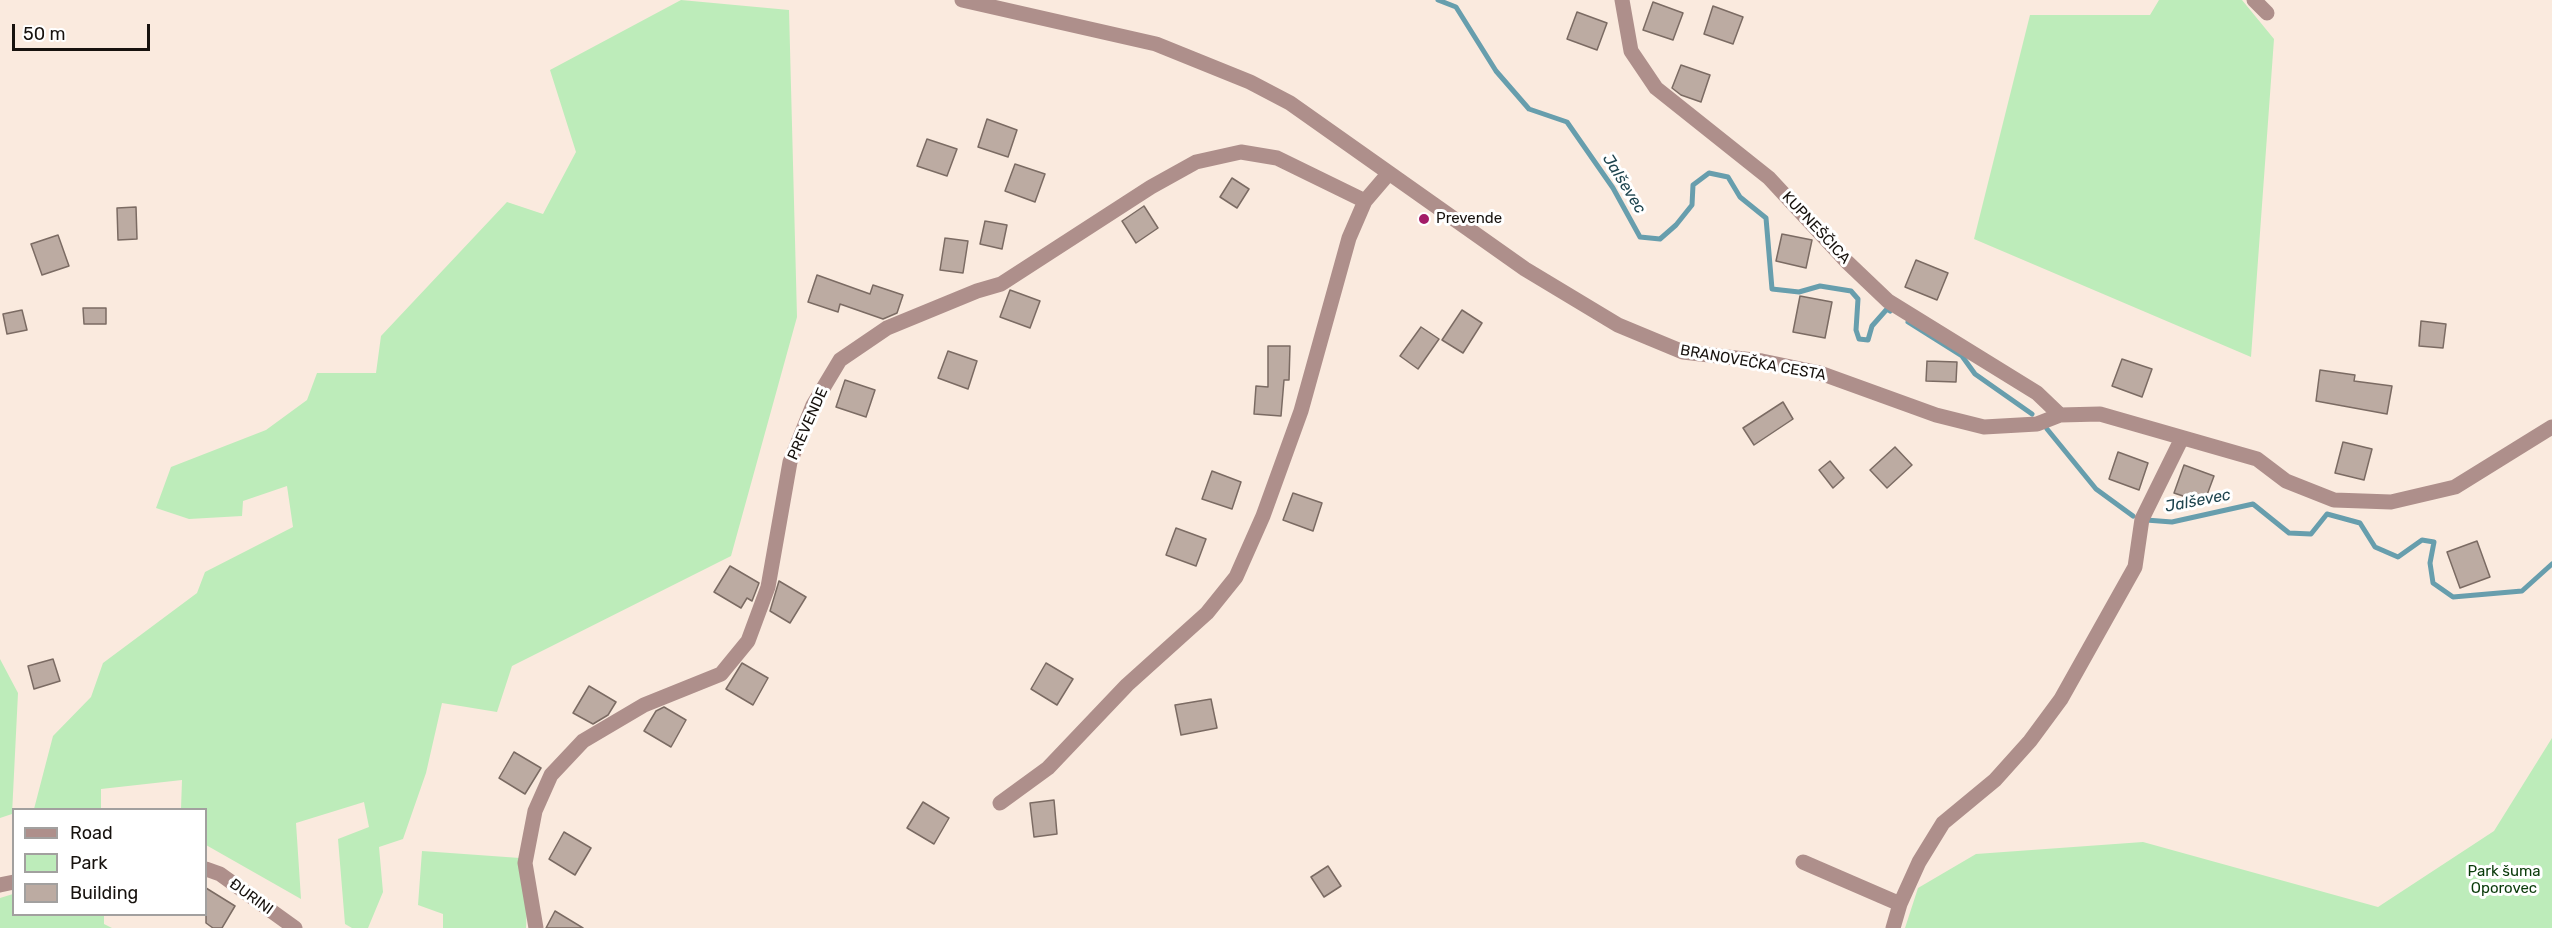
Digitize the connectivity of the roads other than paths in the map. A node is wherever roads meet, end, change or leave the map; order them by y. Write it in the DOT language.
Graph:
graph roads {
  1 [pos="962,0"];
  2 [pos="1622,0"];
  3 [pos="2254,0"];
  4 [pos="2267,14"];
  5 [pos="1389,173"];
  6 [pos="1365,201"];
  7 [pos="2048,419"];
  8 [pos="2552,427"];
  9 [pos="2182,438"];
  10 [pos="1000,803"];
  11 [pos="1803,862"];
  12 [pos="207,869"];
  13 [pos="1900,904"];
  14 [pos="296,928"];
  15 [pos="536,928"];
  16 [pos="1893,928"];
  1 -- 5 [label="street, BRANOVEČKA CESTA"];
  2 -- 7 [label="street, KUPNEŠČICA"];
  3 -- 4 [label="street"];
  5 -- 6 [label="street"];
  5 -- 7 [label="street, BRANOVEČKA CESTA"];
  6 -- 10 [label="street"];
  6 -- 15 [label="street, PREVENDE"];
  7 -- 9 [label="street, BRANOVEČKA CESTA"];
  8 -- 9 [label="street, BRANOVEČKA CESTA"];
  9 -- 13 [label="street"];
  11 -- 13 [label="street"];
  12 -- 14 [label="street, ĐURINI"];
  13 -- 16 [label="street"];
}
